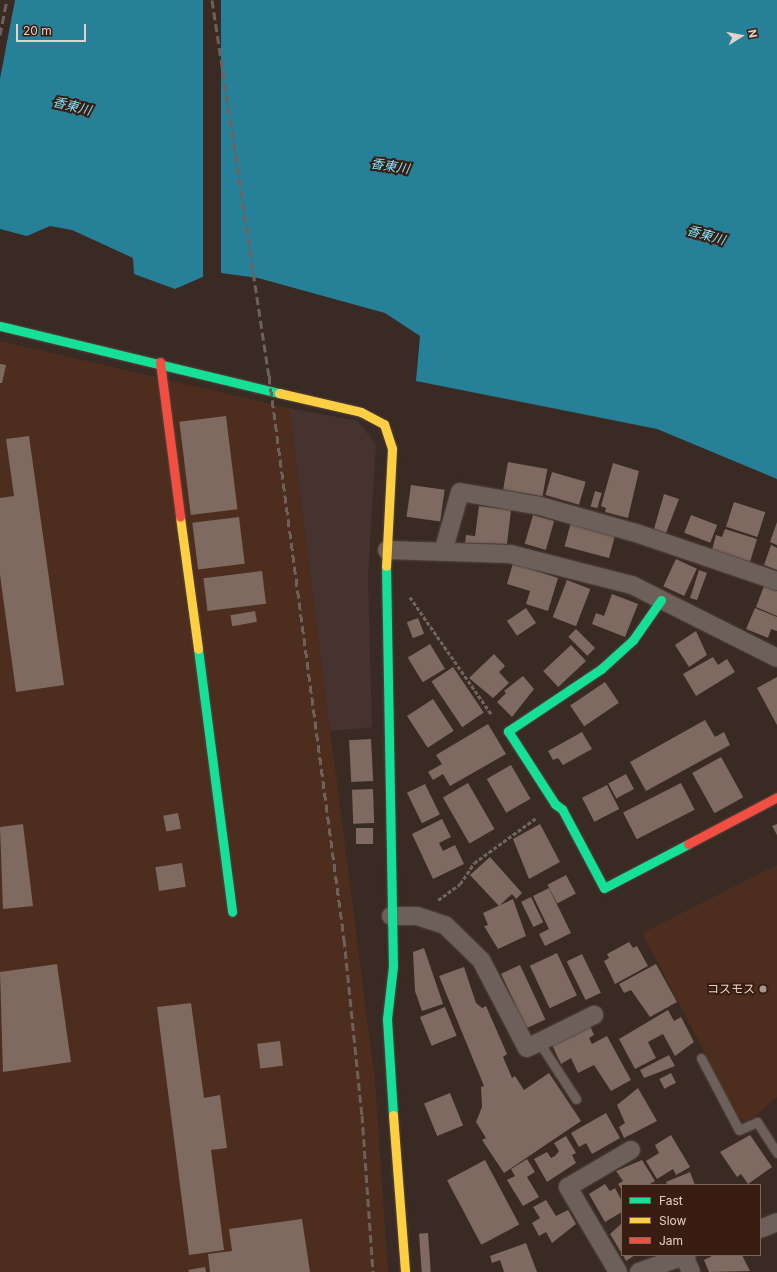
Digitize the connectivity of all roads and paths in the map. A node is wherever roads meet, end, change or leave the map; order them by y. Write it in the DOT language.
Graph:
graph roads {
  1 [pos="0,326"];
  2 [pos="160,362"];
  3 [pos="387,550"];
  4 [pos="443,552"];
  5 [pos="777,581"];
  6 [pos="409,595"];
  7 [pos="661,600"];
  8 [pos="777,658"];
  9 [pos="508,731"];
  10 [pos="777,797"];
  11 [pos="556,804"];
  12 [pos="232,912"];
  13 [pos="391,916"];
  14 [pos="417,916"];
  15 [pos="594,1016"];
  16 [pos="539,1042"];
  17 [pos="701,1058"];
  18 [pos="576,1099"];
  19 [pos="631,1150"];
  20 [pos="777,1153"];
  21 [pos="777,1222"];
  22 [pos="761,1228"];
  23 [pos="687,1261"];
  24 [pos="405,1272"];
  25 [pos="618,1272"];
  26 [pos="639,1272"];
  1 -- 2 [label="street"];
  2 -- 3 [label="street"];
  2 -- 12 [label="street"];
  3 -- 4 [label="street"];
  3 -- 13 [label="street"];
  4 -- 5 [label="street"];
  4 -- 7 [label="street"];
  6 -- 9 [label="path"];
  7 -- 8 [label="street"];
  7 -- 9 [label="street"];
  9 -- 11 [label="street"];
  10 -- 11 [label="street"];
  11 -- 14 [label="path"];
  13 -- 14 [label="street"];
  13 -- 24 [label="street"];
  14 -- 16 [label="street"];
  15 -- 16 [label="street"];
  16 -- 18 [label="lane"];
  17 -- 20 [label="lane"];
  19 -- 25 [label="street"];
  21 -- 22 [label="street"];
  23 -- 26 [label="street"];
}
